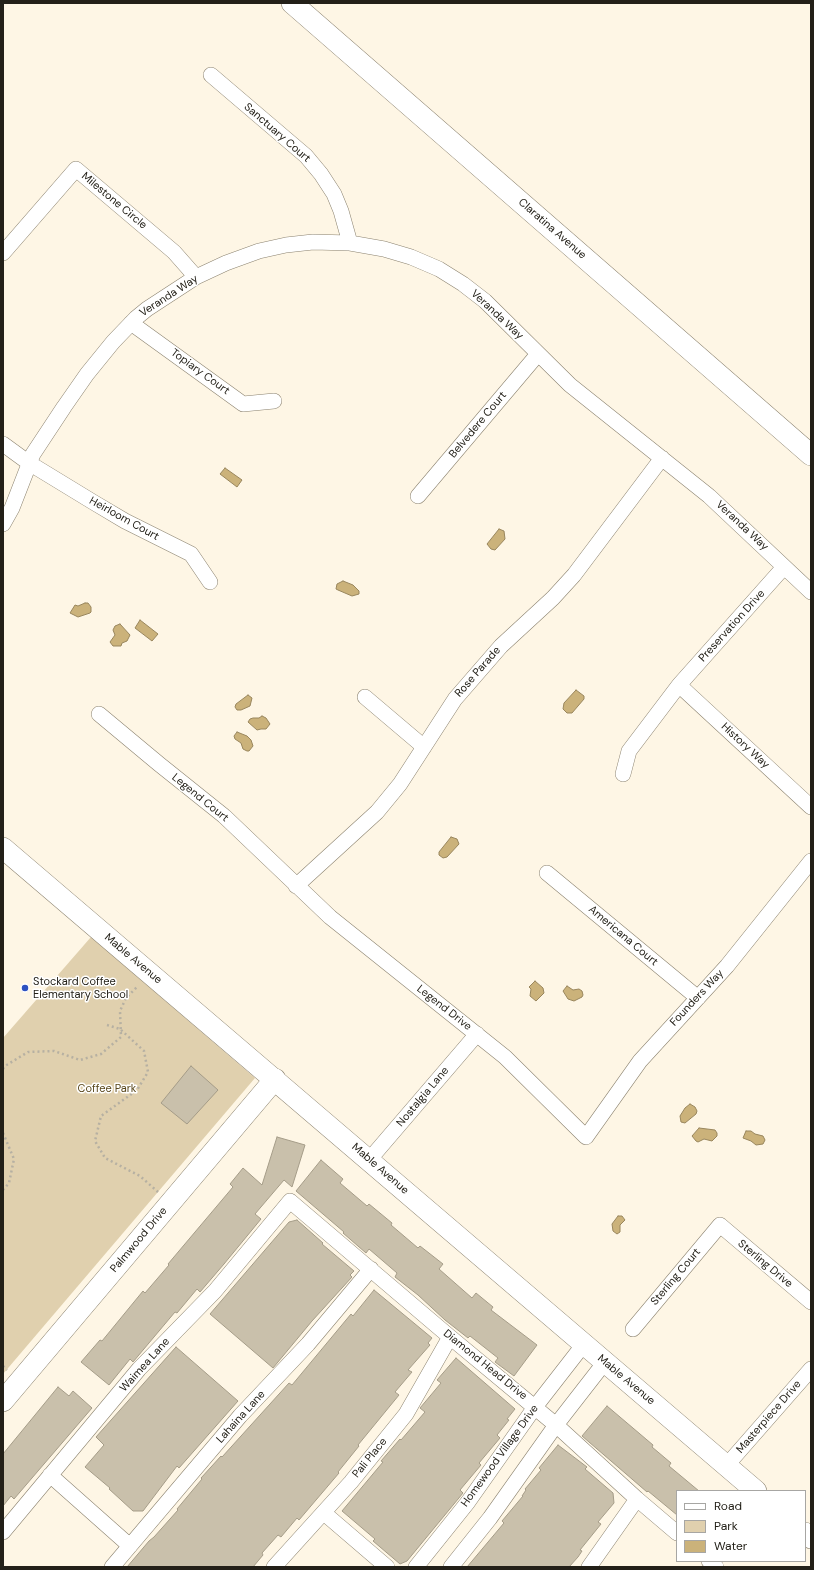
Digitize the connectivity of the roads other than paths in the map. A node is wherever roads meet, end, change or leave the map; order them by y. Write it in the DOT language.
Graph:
graph roads {
  1 [pos="292,3"];
  2 [pos="211,75"];
  3 [pos="350,243"];
  4 [pos="3,253"];
  5 [pos="196,277"];
  6 [pos="131,322"];
  7 [pos="538,354"];
  8 [pos="274,401"];
  9 [pos="3,444"];
  10 [pos="811,455"];
  11 [pos="662,458"];
  12 [pos="29,463"];
  13 [pos="418,496"];
  14 [pos="3,524"];
  15 [pos="784,566"];
  16 [pos="210,582"];
  17 [pos="811,592"];
  18 [pos="679,685"];
  19 [pos="366,697"];
  20 [pos="99,714"];
  21 [pos="424,747"];
  22 [pos="623,774"];
  23 [pos="811,807"];
  24 [pos="3,848"];
  25 [pos="811,861"];
  26 [pos="547,873"];
  27 [pos="296,886"];
  28 [pos="698,998"];
  29 [pos="477,1034"];
  30 [pos="275,1079"];
  31 [pos="586,1137"];
  32 [pos="370,1160"];
  33 [pos="290,1201"];
  34 [pos="720,1225"];
  35 [pos="370,1269"];
  36 [pos="811,1302"];
  37 [pos="633,1329"];
  38 [pos="450,1337"];
  39 [pos="584,1344"];
  40 [pos="605,1362"];
  41 [pos="811,1369"];
  42 [pos="3,1401"];
  43 [pos="535,1407"];
  44 [pos="556,1425"];
  45 [pos="727,1465"];
  46 [pos="50,1475"];
  47 [pos="755,1490"];
  48 [pos="637,1499"];
  49 [pos="324,1513"];
  50 [pos="3,1532"];
  51 [pos="676,1532"];
  52 [pos="130,1546"];
  53 [pos="112,1567"];
  54 [pos="274,1567"];
  55 [pos="387,1567"];
  56 [pos="416,1567"];
  57 [pos="451,1567"];
  58 [pos="589,1567"];
  1 -- 10 [label="street, Claratina Avenue"];
  2 -- 3 [label="street, Sanctuary Court"];
  3 -- 5 [label="street, Veranda Way"];
  3 -- 7 [label="street, Veranda Way"];
  4 -- 5 [label="street, Milestone Circle"];
  5 -- 6 [label="street, Veranda Way"];
  6 -- 8 [label="street, Topiary Court"];
  6 -- 12 [label="street, Veranda Way"];
  7 -- 11 [label="street, Veranda Way"];
  7 -- 13 [label="street, Belvedere Court"];
  9 -- 12 [label="street"];
  11 -- 15 [label="street, Veranda Way"];
  11 -- 21 [label="street, Rose Parade"];
  12 -- 14 [label="street, Veranda Way"];
  12 -- 16 [label="street, Heirloom Court"];
  15 -- 17 [label="street, Veranda Way"];
  15 -- 18 [label="street, Preservation Drive"];
  18 -- 22 [label="street, Preservation Drive"];
  18 -- 23 [label="street, History Way"];
  19 -- 21 [label="street"];
  20 -- 27 [label="street, Legend Court"];
  21 -- 27 [label="street, Rose Parade"];
  24 -- 30 [label="street, Mable Avenue"];
  25 -- 28 [label="street, Founders Way"];
  26 -- 28 [label="street, Americana Court"];
  27 -- 29 [label="street, Legend Drive"];
  28 -- 31 [label="street, Founders Way"];
  29 -- 31 [label="street, Legend Drive"];
  29 -- 32 [label="street, Nostalgia Lane"];
  30 -- 32 [label="street, Mable Avenue"];
  30 -- 42 [label="street, Palmwood Drive"];
  32 -- 39 [label="street, Mable Avenue"];
  33 -- 35 [label="street, Diamond Head Drive"];
  33 -- 46 [label="street, Waimea Lane"];
  34 -- 36 [label="street, Sterling Drive"];
  34 -- 37 [label="street, Sterling Court"];
  35 -- 38 [label="street, Diamond Head Drive"];
  35 -- 52 [label="street, Lahaina Lane"];
  38 -- 43 [label="street, Diamond Head Drive"];
  38 -- 49 [label="street, Pali Place"];
  39 -- 40 [label="street, Mable Avenue"];
  39 -- 43 [label="street, Homewood Village Drive"];
  40 -- 44 [label="street"];
  40 -- 45 [label="street, Mable Avenue"];
  41 -- 45 [label="street, Masterpiece Drive"];
  43 -- 44 [label="street, Diamond Head Drive"];
  43 -- 56 [label="street, Homewood Village Drive"];
  44 -- 48 [label="street, Diamond Head Drive"];
  44 -- 57 [label="street"];
  45 -- 47 [label="street, Mable Avenue"];
  46 -- 50 [label="street, Waimea Lane"];
  46 -- 52 [label="street"];
  48 -- 51 [label="street, Diamond Head Drive"];
  48 -- 58 [label="street"];
  49 -- 54 [label="street, Pali Place"];
  49 -- 55 [label="street"];
  52 -- 53 [label="street, Lahaina Lane"];
}
